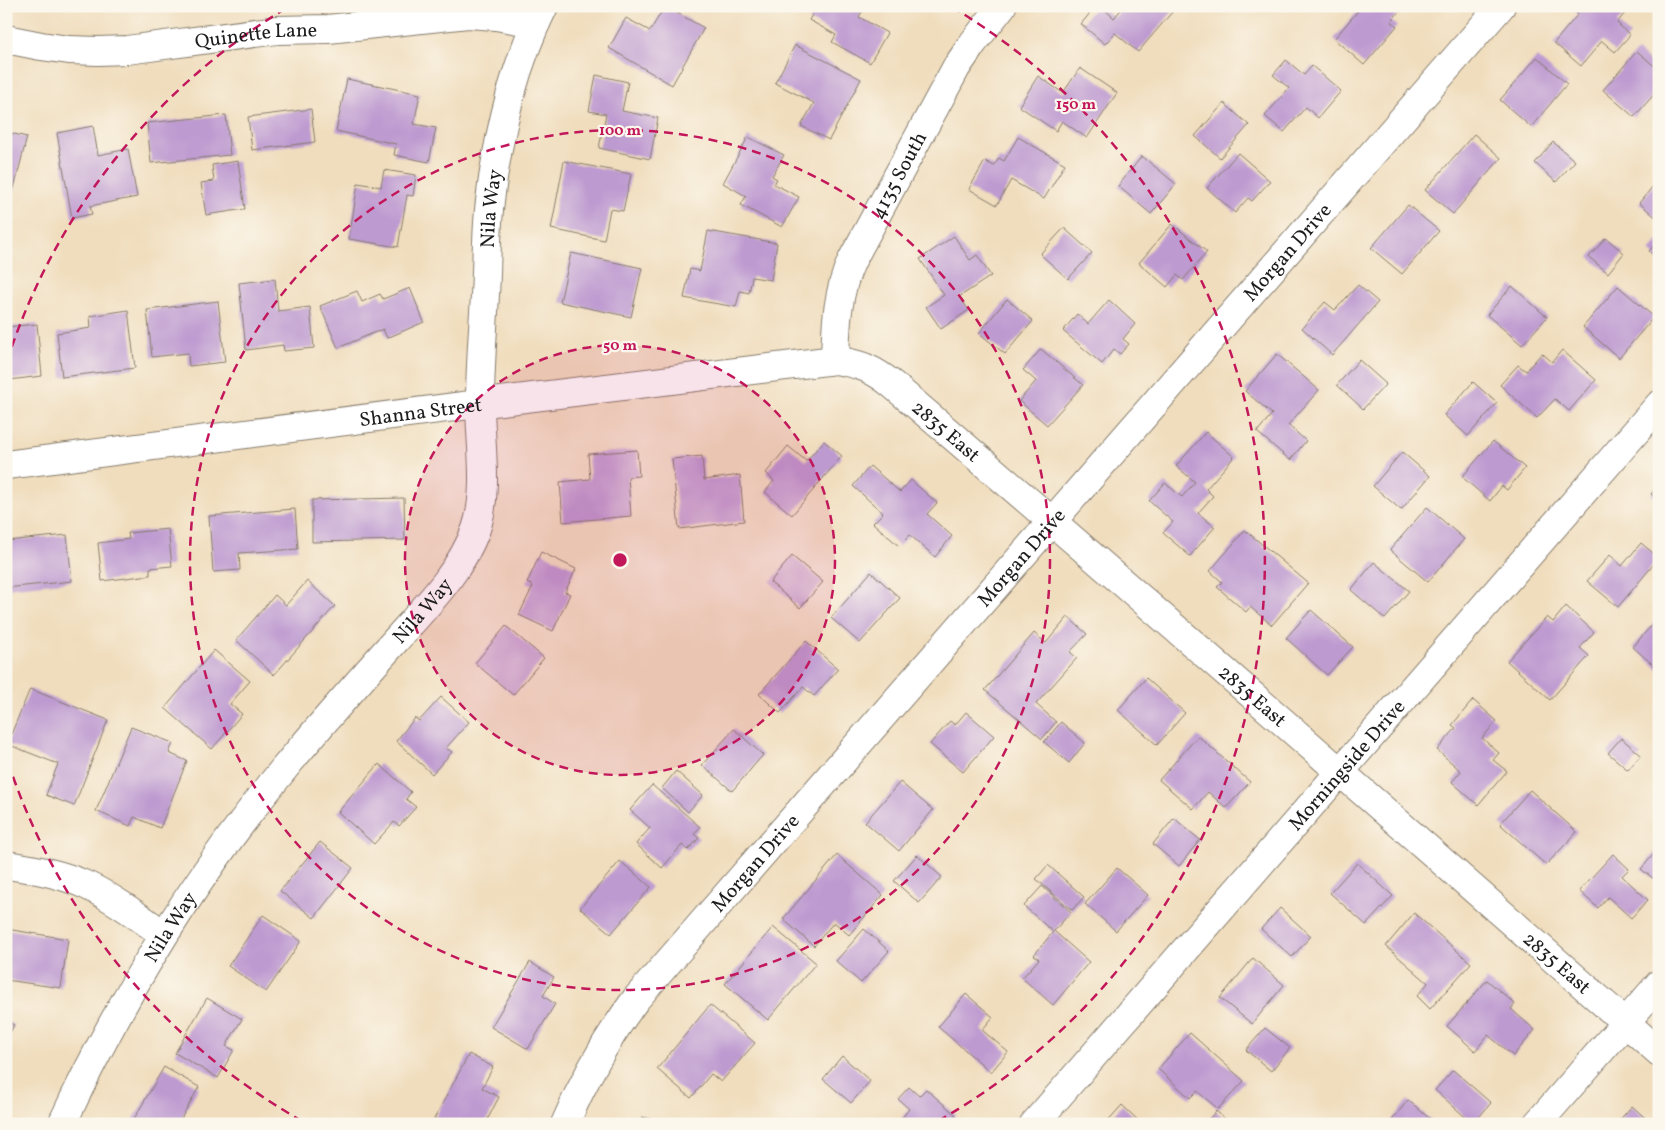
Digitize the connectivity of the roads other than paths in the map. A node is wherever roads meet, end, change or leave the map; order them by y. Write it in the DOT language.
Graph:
graph roads {
  1 [pos="1002,6"];
  2 [pos="1501,6"];
  3 [pos="540,15"];
  4 [pos="6,39"];
  5 [pos="835,360"];
  6 [pos="480,404"];
  7 [pos="1659,405"];
  8 [pos="6,465"];
  9 [pos="1053,521"];
  10 [pos="1340,771"];
  11 [pos="6,865"];
  12 [pos="163,934"];
  13 [pos="1659,984"];
  14 [pos="1625,1022"];
  15 [pos="1659,1052"];
  16 [pos="62,1124"];
  17 [pos="565,1124"];
  18 [pos="1034,1124"];
  19 [pos="1537,1124"];
  1 -- 5 [label="street, 4135 South"];
  2 -- 9 [label="street, Morgan Drive"];
  3 -- 4 [label="street, Quinette Lane"];
  3 -- 6 [label="street, Nila Way"];
  5 -- 6 [label="street, Shanna Street"];
  5 -- 9 [label="street, 2835 East"];
  6 -- 8 [label="street, Shanna Street"];
  6 -- 12 [label="street, Nila Way"];
  7 -- 10 [label="street, Morningside Drive"];
  9 -- 10 [label="street, 2835 East"];
  9 -- 17 [label="street, Morgan Drive"];
  10 -- 14 [label="street, 2835 East"];
  10 -- 18 [label="street, Morningside Drive"];
  11 -- 12 [label="street"];
  12 -- 16 [label="street, Nila Way"];
  13 -- 14 [label="street"];
  14 -- 15 [label="street, 2835 East"];
  14 -- 19 [label="street"];
}
